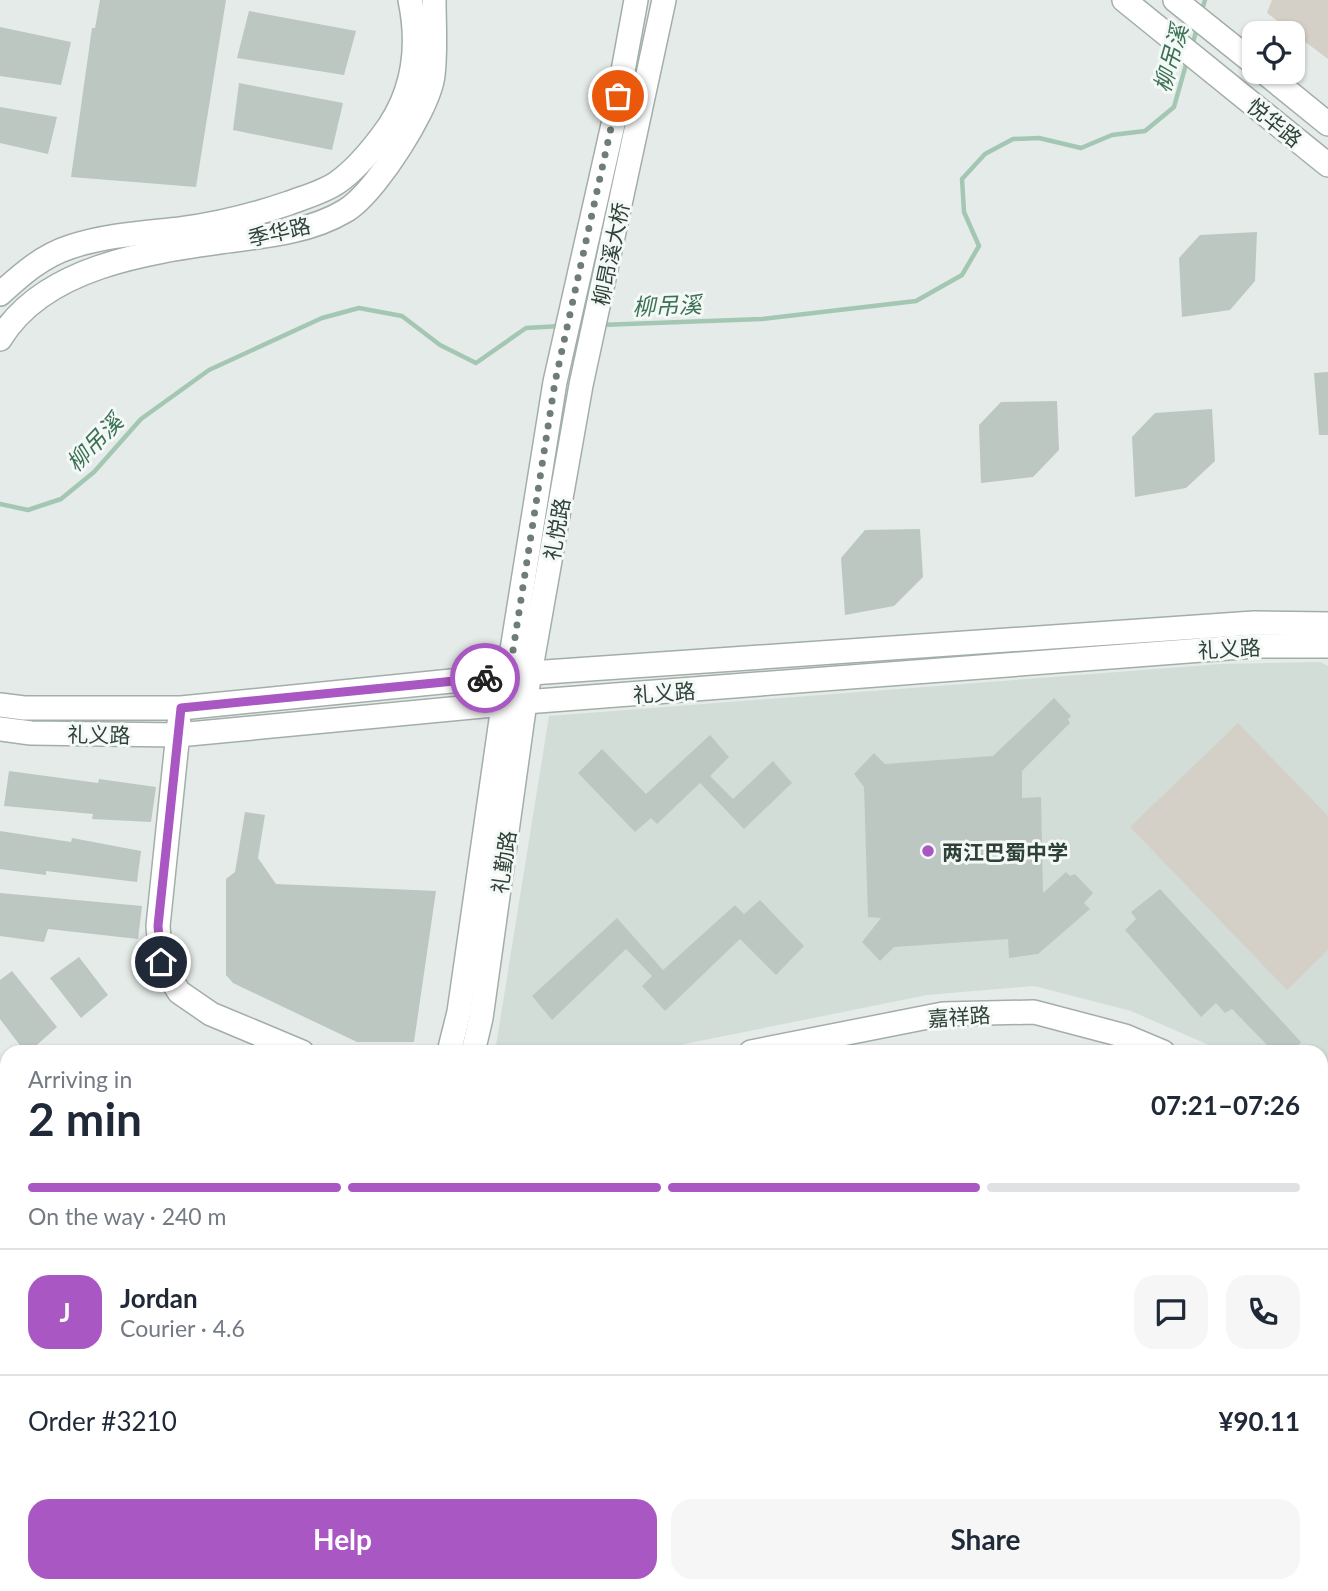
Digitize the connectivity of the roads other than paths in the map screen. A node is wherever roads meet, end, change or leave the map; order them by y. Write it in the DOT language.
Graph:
graph roads {
  1 [pos="410,0"];
  2 [pos="435,0"];
  3 [pos="636,0"];
  4 [pos="664,0"];
  5 [pos="1124,0"];
  6 [pos="1175,0"];
  7 [pos="1242,54"];
  8 [pos="1279,84"];
  9 [pos="1328,124"];
  10 [pos="1328,165"];
  11 [pos="0,294"];
  12 [pos="0,340"];
  13 [pos="555,382"];
  14 [pos="581,385"];
  15 [pos="1328,624"];
  16 [pos="1328,646"];
  17 [pos="531,673"];
  18 [pos="509,676"];
  19 [pos="514,704"];
  20 [pos="0,705"];
  21 [pos="181,708"];
  22 [pos="0,729"];
  23 [pos="178,735"];
  24 [pos="285,1045"];
  25 [pos="451,1045"];
  26 [pos="475,1045"];
  27 [pos="786,1045"];
  28 [pos="1146,1045"];
  1 -- 11 [label="main road, 季华路"];
  2 -- 12 [label="main road, 季华路"];
  3 -- 13 [label="main road, 柳昂溪大桥"];
  4 -- 14 [label="main road, 柳昂溪大桥"];
  5 -- 10 [label="main road, 悦华路"];
  6 -- 7 [label="main road, 悦华路"];
  8 -- 9 [label="main road, 悦华路"];
  13 -- 18 [label="main road, 礼悦路"];
  14 -- 17 [label="main road, 礼悦路"];
  15 -- 17 [label="main road, 礼义路"];
  16 -- 19 [label="main road, 礼义路"];
  17 -- 18 [label="main road, 礼义路"];
  17 -- 19 [label="main road, 礼勤路"];
  18 -- 19 [label="main road, 礼勤路"];
  18 -- 21 [label="main road, 礼义路"];
  19 -- 23 [label="main road, 礼义路"];
  19 -- 25 [label="main road, 礼勤路"];
  19 -- 26 [label="main road, 礼勤路"];
  20 -- 21 [label="main road, 礼义路"];
  21 -- 23 [label="main road"];
  22 -- 23 [label="main road, 礼义路"];
  23 -- 24 [label="main road"];
  27 -- 28 [label="main road, 嘉祥路"];
}
